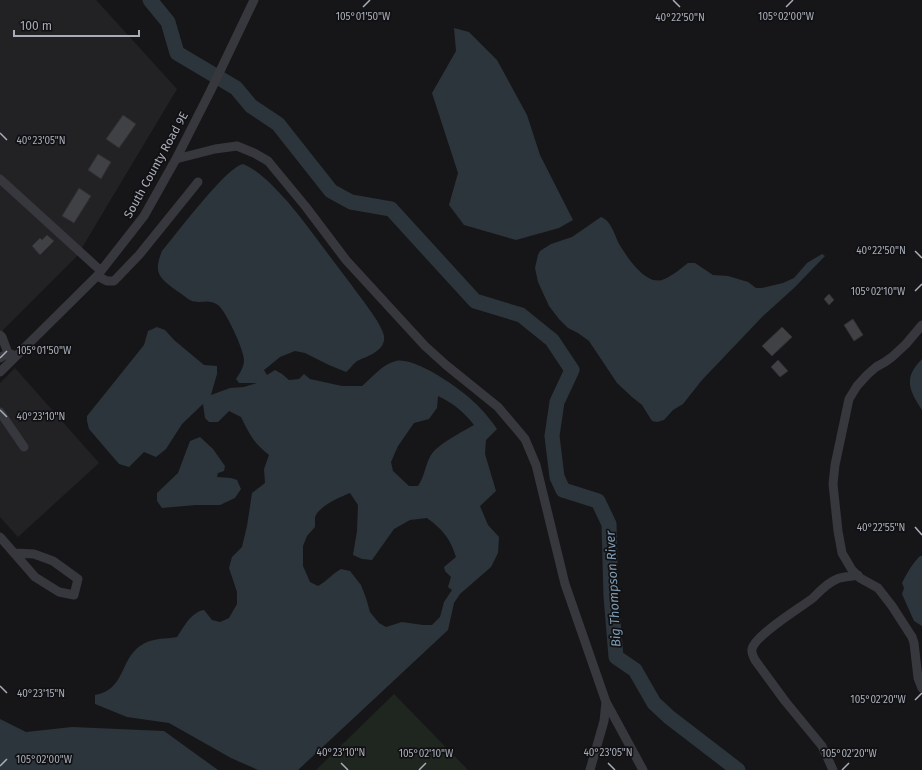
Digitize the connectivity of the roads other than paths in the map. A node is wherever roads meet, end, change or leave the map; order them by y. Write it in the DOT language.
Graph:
graph roads {
  1 [pos="254,0"];
  2 [pos="176,159"];
  3 [pos="0,179"];
  4 [pos="198,182"];
  5 [pos="99,274"];
  6 [pos="922,325"];
  7 [pos="0,335"];
  8 [pos="8,356"];
  9 [pos="0,372"];
  10 [pos="0,412"];
  11 [pos="24,447"];
  12 [pos="0,537"];
  13 [pos="15,553"];
  14 [pos="858,575"];
  15 [pos="922,688"];
  16 [pos="606,702"];
  17 [pos="590,770"];
  18 [pos="644,770"];
  19 [pos="833,770"];
  1 -- 2 [label="street, South County Road 9E"];
  2 -- 5 [label="street, South County Road 9E"];
  2 -- 16 [label="street"];
  3 -- 5 [label="street"];
  4 -- 5 [label="street"];
  5 -- 8 [label="street, South County Road 9E"];
  6 -- 14 [label="street"];
  7 -- 8 [label="street"];
  8 -- 9 [label="street, South County Road 9E"];
  10 -- 11 [label="street"];
  12 -- 13 [label="street"];
  13 -- 13 [label="street"];
  14 -- 15 [label="street"];
  14 -- 19 [label="street"];
  16 -- 17 [label="street"];
  16 -- 18 [label="street"];
}
